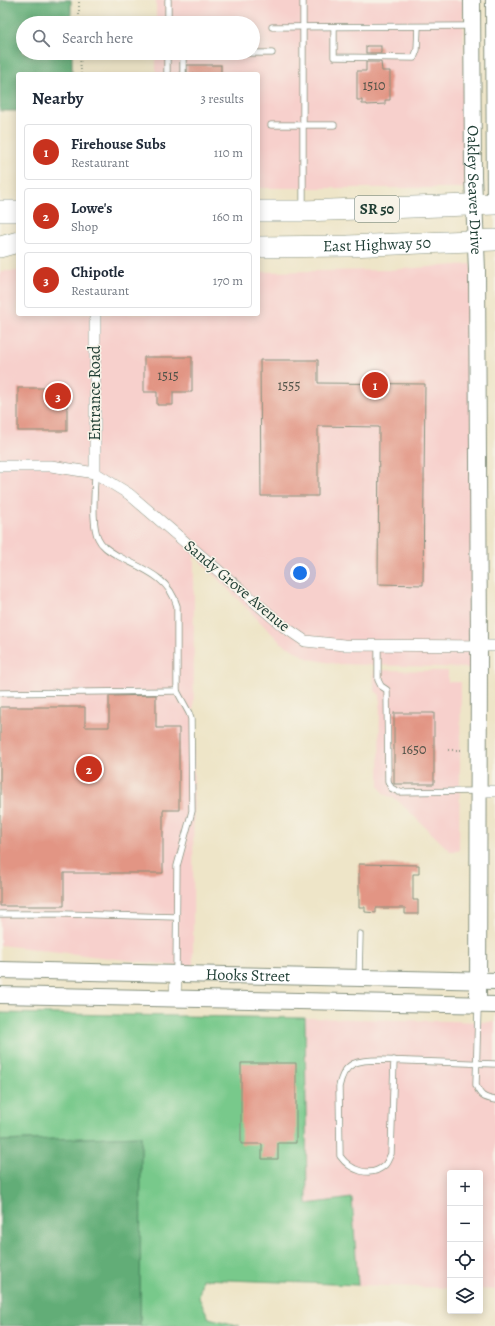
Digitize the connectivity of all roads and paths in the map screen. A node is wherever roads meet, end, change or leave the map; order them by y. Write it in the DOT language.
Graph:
graph roads {
  1 [pos="79,0"];
  2 [pos="168,0"];
  3 [pos="303,0"];
  4 [pos="472,0"];
  5 [pos="494,0"];
  6 [pos="79,16"];
  7 [pos="168,16"];
  8 [pos="472,26"];
  9 [pos="272,27"];
  10 [pos="303,27"];
  11 [pos="334,27"];
  12 [pos="418,27"];
  13 [pos="494,27"];
  14 [pos="260,53"];
  15 [pos="272,53"];
  16 [pos="80,60"];
  17 [pos="168,60"];
  18 [pos="183,60"];
  19 [pos="81,72"];
  20 [pos="167,72"];
  21 [pos="183,72"];
  22 [pos="271,125"];
  23 [pos="303,125"];
  24 [pos="334,125"];
  25 [pos="474,205"];
  26 [pos="495,205"];
  27 [pos="0,211"];
  28 [pos="16,211"];
  29 [pos="260,211"];
  30 [pos="303,211"];
  31 [pos="485,241"];
  32 [pos="16,243"];
  33 [pos="0,247"];
  34 [pos="16,247"];
  35 [pos="260,247"];
  36 [pos="95,316"];
  37 [pos="0,466"];
  38 [pos="95,473"];
  39 [pos="378,645"];
  40 [pos="479,646"];
  41 [pos="495,646"];
  42 [pos="177,691"];
  43 [pos="0,693"];
  44 [pos="448,750"];
  45 [pos="461,750"];
  46 [pos="479,791"];
  47 [pos="495,791"];
  48 [pos="0,914"];
  49 [pos="176,917"];
  50 [pos="360,934"];
  51 [pos="0,970"];
  52 [pos="176,975"];
  53 [pos="359,978"];
  54 [pos="479,980"];
  55 [pos="495,981"];
  56 [pos="0,995"];
  57 [pos="175,999"];
  58 [pos="478,1005"];
  59 [pos="495,1005"];
  60 [pos="394,1060"];
  61 [pos="476,1063"];
  62 [pos="495,1064"];
  63 [pos="495,1100"];
  1 -- 6 [label="path"];
  2 -- 7 [label="lane"];
  3 -- 10 [label="lane"];
  4 -- 8 [label="street, Oakley Seaver Drive"];
  5 -- 13 [label="street, Oakley Seaver Drive"];
  8 -- 12 [label="lane"];
  8 -- 25 [label="street, Oakley Seaver Drive"];
  9 -- 10 [label="lane"];
  10 -- 11 [label="lane"];
  10 -- 23 [label="lane"];
  11 -- 12 [label="lane"];
  11 -- 12 [label="lane"];
  13 -- 26 [label="street, Oakley Seaver Drive"];
  14 -- 15 [label="lane"];
  16 -- 19 [label="path"];
  17 -- 20 [label="lane"];
  18 -- 21 [label="lane"];
  22 -- 23 [label="lane"];
  23 -- 24 [label="lane"];
  23 -- 30 [label="lane"];
  25 -- 26 [label="highway, SR 50"];
  25 -- 30 [label="highway, SR 50"];
  25 -- 31 [label="street, Oakley Seaver Drive"];
  27 -- 28 [label="highway"];
  29 -- 30 [label="highway, SR 50"];
  31 -- 35 [label="highway, East Highway 50 / SR 50"];
  31 -- 40 [label="street, Oakley Seaver Drive"];
  32 -- 33 [label="highway"];
  33 -- 34 [label="highway"];
  36 -- 38 [label="street, Entrance Road"];
  37 -- 38 [label="street, Sandy Grove Avenue"];
  38 -- 39 [label="street, Sandy Grove Avenue"];
  38 -- 42 [label="lane"];
  39 -- 40 [label="street, Sandy Grove Avenue"];
  39 -- 46 [label="lane"];
  40 -- 41 [label="street, Sandy Grove Avenue"];
  40 -- 46 [label="street, Oakley Seaver Drive"];
  42 -- 43 [label="lane"];
  42 -- 49 [label="lane"];
  44 -- 45 [label="path"];
  46 -- 47 [label="street"];
  46 -- 54 [label="street, Oakley Seaver Drive"];
  48 -- 49 [label="lane"];
  49 -- 52 [label="lane"];
  50 -- 53 [label="lane"];
  51 -- 52 [label="street, Hooks Street"];
  52 -- 53 [label="street, Hooks Street"];
  52 -- 57 [label="street"];
  53 -- 54 [label="street, Hooks Street"];
  54 -- 55 [label="street, Hooks Street"];
  54 -- 58 [label="street, Oakley Seaver Drive"];
  56 -- 57 [label="street, Hooks Street"];
  57 -- 58 [label="street, Hooks Street"];
  58 -- 59 [label="street, Hooks Street"];
  58 -- 61 [label="lane"];
  60 -- 60 [label="lane"];
  60 -- 61 [label="lane"];
  61 -- 62 [label="lane"];
  61 -- 63 [label="lane"];
}
